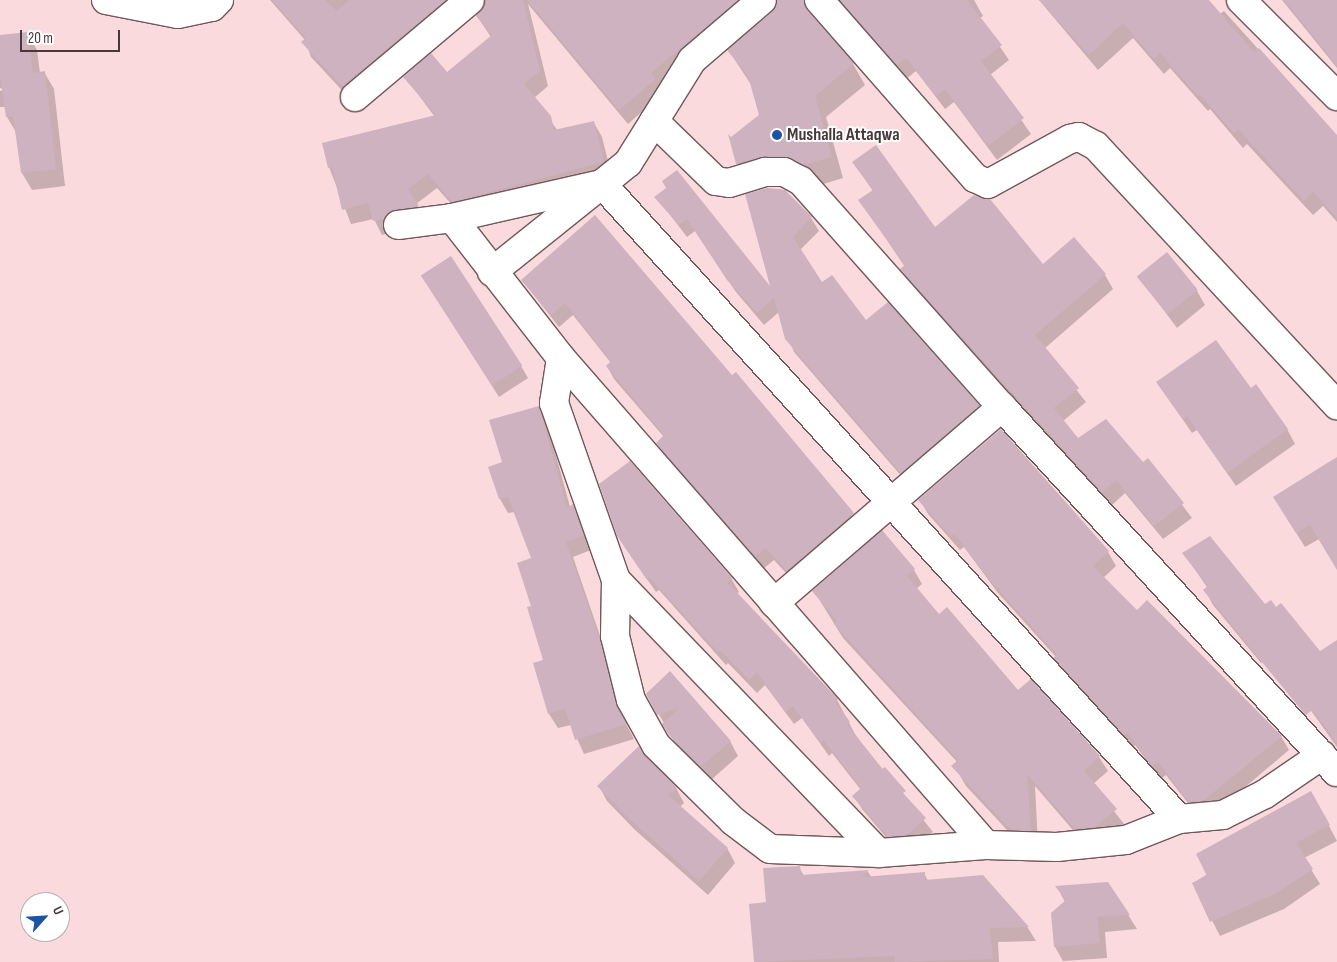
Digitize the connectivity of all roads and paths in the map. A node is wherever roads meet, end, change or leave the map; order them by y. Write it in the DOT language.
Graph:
graph roads {
  1 [pos="106,0"];
  2 [pos="219,0"];
  3 [pos="470,0"];
  4 [pos="762,0"];
  5 [pos="819,0"];
  6 [pos="1253,3"];
  7 [pos="1337,96"];
  8 [pos="355,97"];
  9 [pos="654,121"];
  10 [pos="602,184"];
  11 [pos="452,218"];
  12 [pos="398,226"];
  13 [pos="492,272"];
  14 [pos="561,358"];
  15 [pos="1337,405"];
  16 [pos="1002,407"];
  17 [pos="890,501"];
  18 [pos="616,580"];
  19 [pos="774,602"];
  20 [pos="1329,764"];
  21 [pos="1179,819"];
  22 [pos="986,845"];
  23 [pos="879,853"];
  1 -- 2 [label="street"];
  3 -- 8 [label="street"];
  4 -- 9 [label="street"];
  5 -- 15 [label="street"];
  6 -- 7 [label="street"];
  9 -- 10 [label="street"];
  9 -- 16 [label="street"];
  10 -- 11 [label="street"];
  10 -- 13 [label="street"];
  10 -- 17 [label="street"];
  11 -- 12 [label="street"];
  11 -- 13 [label="street"];
  13 -- 14 [label="street"];
  14 -- 18 [label="street"];
  14 -- 19 [label="street"];
  16 -- 17 [label="street"];
  16 -- 20 [label="street"];
  17 -- 19 [label="street"];
  17 -- 21 [label="street"];
  18 -- 23 [label="street"];
  18 -- 23 [label="street"];
  19 -- 22 [label="street"];
  20 -- 21 [label="street"];
  21 -- 22 [label="street"];
  22 -- 23 [label="street"];
}
